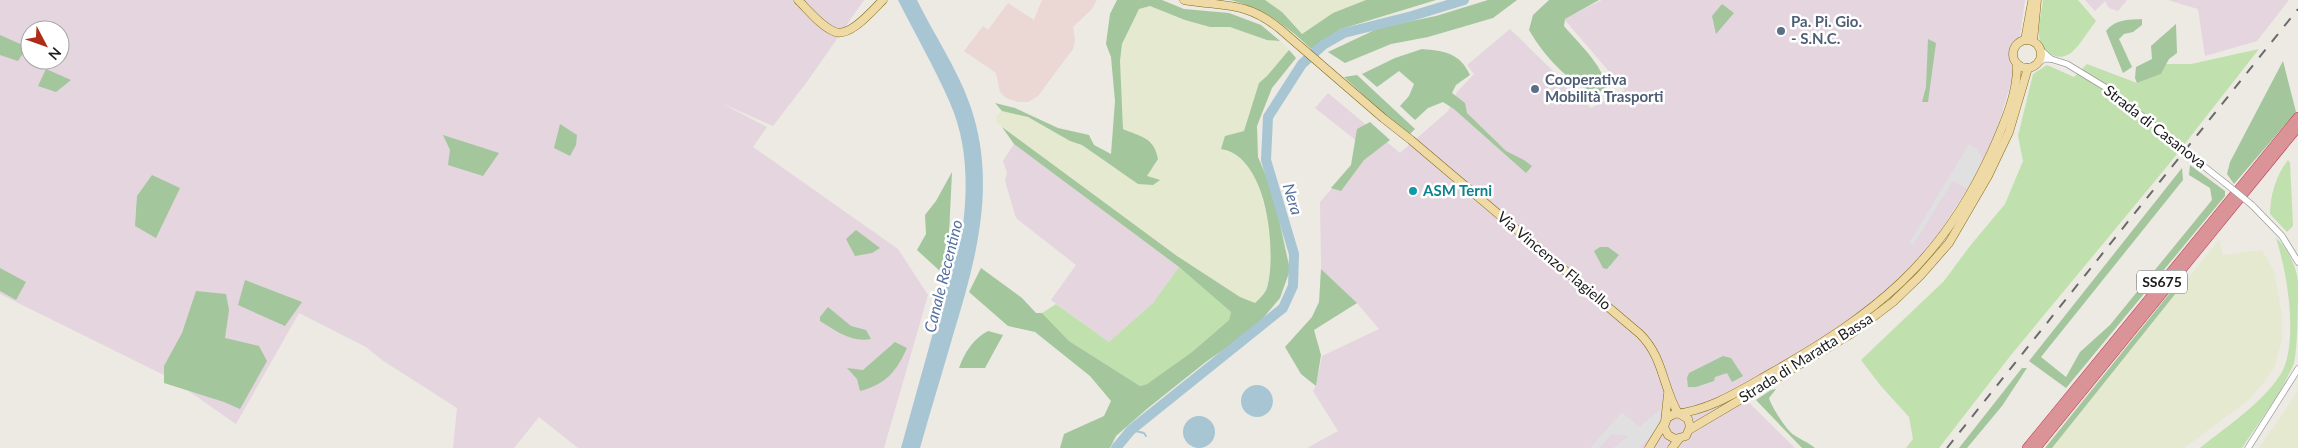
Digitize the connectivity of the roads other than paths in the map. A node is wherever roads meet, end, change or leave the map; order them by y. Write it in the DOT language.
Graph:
graph roads {
  1 [pos="798,0"];
  2 [pos="883,0"];
  3 [pos="1184,0"];
  4 [pos="2032,0"];
  5 [pos="2037,0"];
  6 [pos="2029,40"];
  7 [pos="2041,50"];
  8 [pos="2051,59"];
  9 [pos="2017,64"];
  10 [pos="2037,64"];
  11 [pos="2028,68"];
  12 [pos="2298,116"];
  13 [pos="2298,127"];
  14 [pos="2298,262"];
  15 [pos="2298,369"];
  16 [pos="1668,394"];
  17 [pos="1678,413"];
  18 [pos="1665,422"];
  19 [pos="1689,430"];
  20 [pos="1679,439"];
  21 [pos="1649,448"];
  22 [pos="1672,448"];
  23 [pos="2027,448"];
  24 [pos="2036,448"];
  25 [pos="2248,448"];
  1 -- 2 [label="main road"];
  3 -- 16 [label="main road, Via Vincenzo Flagiello"];
  4 -- 6 [label="main road, Strada di Maratta Bassa"];
  5 -- 6 [label="main road, Strada di Maratta Bassa"];
  6 -- 7 [label="main road"];
  6 -- 9 [label="main road, Strada di Maratta Bassa"];
  7 -- 8 [label="street, Strada di Casanova"];
  7 -- 10 [label="main road"];
  8 -- 10 [label="street"];
  8 -- 14 [label="street, Strada di Casanova, bridge"];
  9 -- 11 [label="main road"];
  9 -- 17 [label="main road, Strada di Maratta Bassa"];
  10 -- 11 [label="main road"];
  11 -- 19 [label="main road, Strada di Maratta Bassa"];
  12 -- 23 [label="highway, SS675"];
  13 -- 24 [label="highway, SS675"];
  15 -- 25 [label="street"];
  16 -- 17 [label="main road, Via Vincenzo Flagiello"];
  16 -- 18 [label="main road, Via Vincenzo Flagiello"];
  17 -- 18 [label="main road"];
  17 -- 19 [label="main road"];
  18 -- 20 [label="main road"];
  18 -- 21 [label="main road"];
  19 -- 20 [label="main road"];
  20 -- 22 [label="main road"];
}
